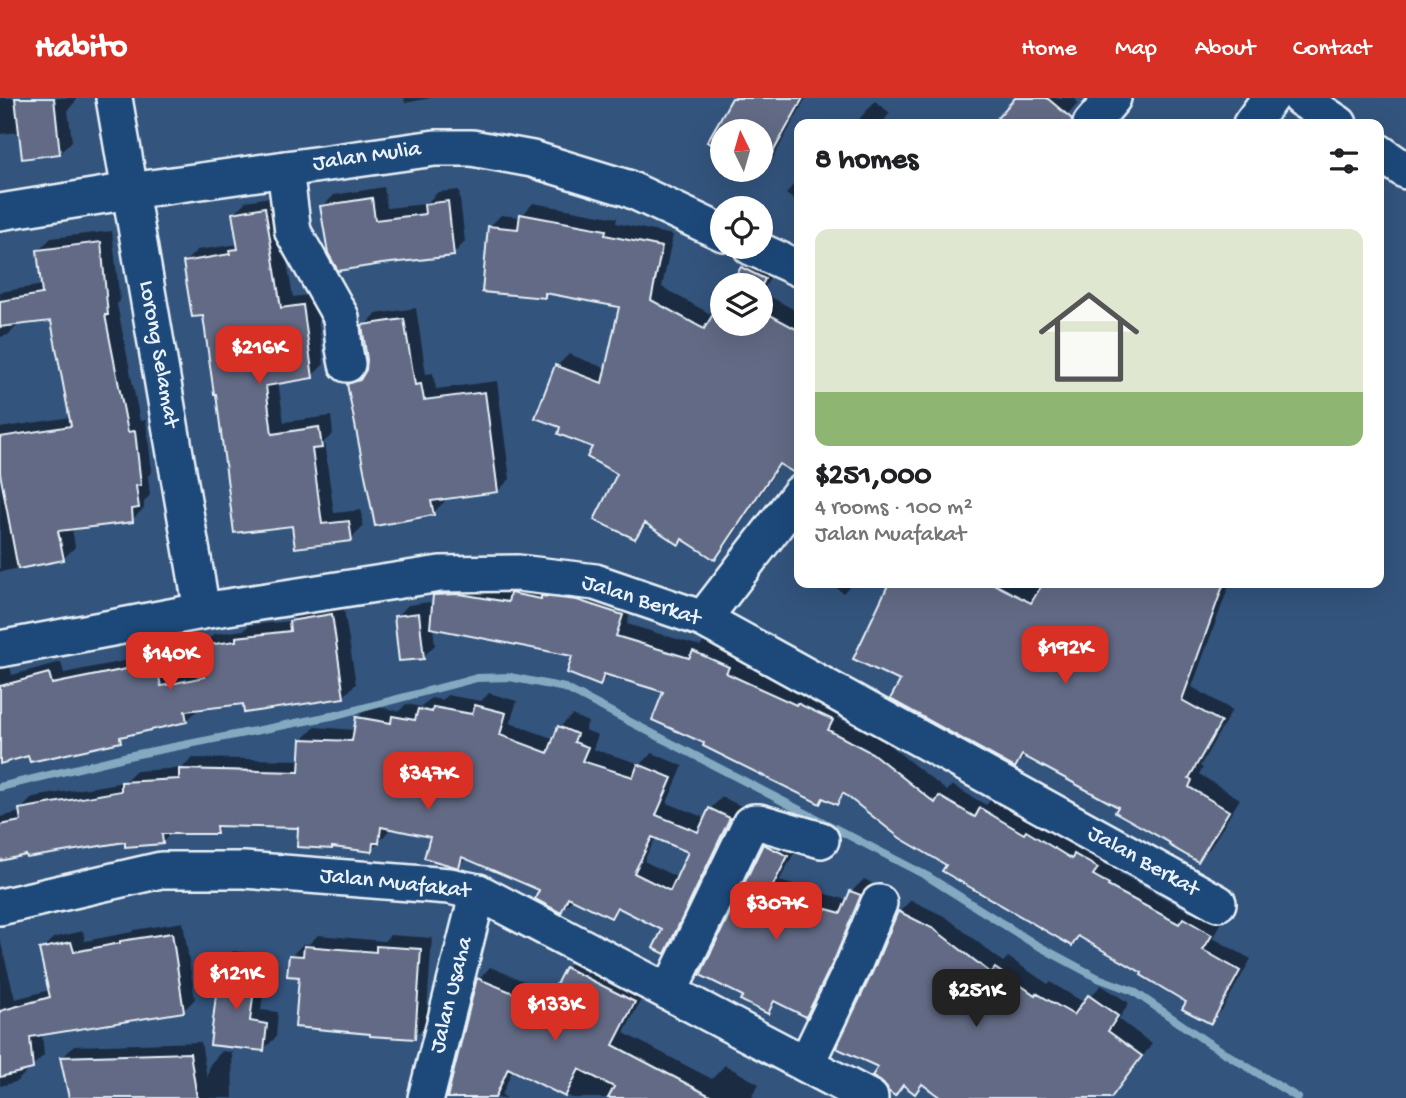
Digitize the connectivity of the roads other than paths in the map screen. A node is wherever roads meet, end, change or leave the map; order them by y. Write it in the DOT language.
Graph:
graph roads {
  1 [pos="114,98"];
  2 [pos="1113,98"];
  3 [pos="1270,98"];
  4 [pos="1300,98"];
  5 [pos="1095,119"];
  6 [pos="1255,119"];
  7 [pos="1332,119"];
  8 [pos="1384,156"];
  9 [pos="285,169"];
  10 [pos="1406,171"];
  11 [pos="130,191"];
  12 [pos="0,212"];
  13 [pos="710,227"];
  14 [pos="773,257"];
  15 [pos="794,266"];
  16 [pos="347,364"];
  17 [pos="794,501"];
  18 [pos="202,611"];
  19 [pos="703,619"];
  20 [pos="0,649"];
  21 [pos="821,840"];
  22 [pos="478,892"];
  23 [pos="1218,902"];
  24 [pos="879,903"];
  25 [pos="0,907"];
  26 [pos="669,992"];
  27 [pos="806,1064"];
  28 [pos="426,1098"];
  29 [pos="870,1098"];
  1 -- 11 [label="street, Lorong Selamat"];
  2 -- 5 [label="street"];
  3 -- 6 [label="street"];
  4 -- 7 [label="street"];
  8 -- 10 [label="street"];
  9 -- 11 [label="street, Jalan Mulia"];
  9 -- 13 [label="street, Jalan Mulia"];
  9 -- 16 [label="street"];
  11 -- 12 [label="street, Jalan Mulia"];
  11 -- 18 [label="street, Lorong Selamat"];
  14 -- 15 [label="street"];
  17 -- 19 [label="street"];
  18 -- 19 [label="street, Jalan Berkat"];
  18 -- 20 [label="street, Jalan Berkat"];
  19 -- 23 [label="street, Jalan Berkat"];
  21 -- 26 [label="street"];
  22 -- 25 [label="street, Jalan Muafakat"];
  22 -- 26 [label="street, Jalan Muafakat"];
  22 -- 28 [label="street, Jalan Usaha"];
  24 -- 27 [label="street"];
  26 -- 27 [label="street, Jalan Muafakat"];
  27 -- 29 [label="street, Jalan Muafakat"];
}
